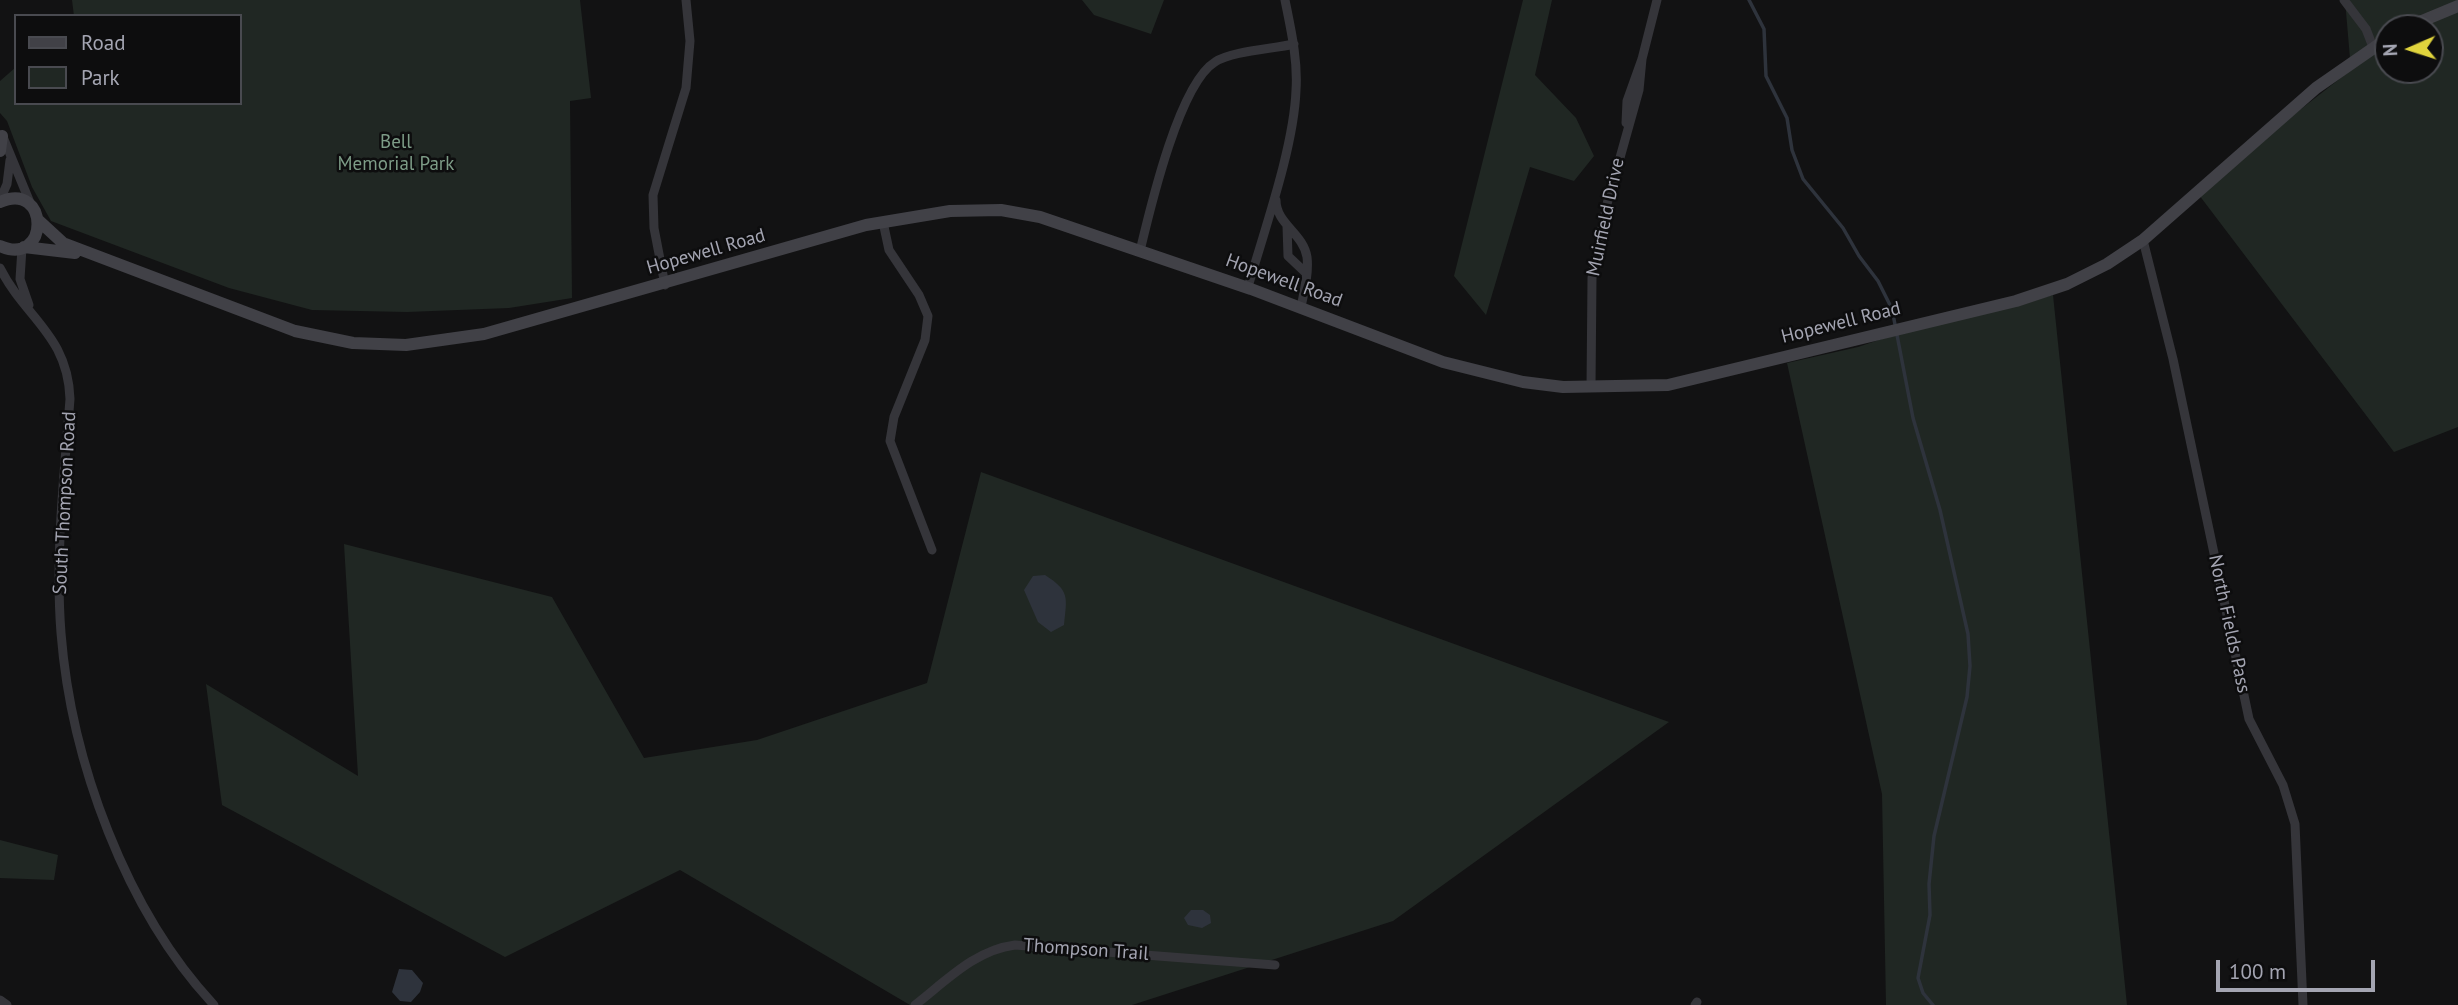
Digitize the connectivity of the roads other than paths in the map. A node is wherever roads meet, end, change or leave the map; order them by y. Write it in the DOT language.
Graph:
graph roads {
  1 [pos="686,0"];
  2 [pos="1285,0"];
  3 [pos="1657,0"];
  4 [pos="2344,0"];
  5 [pos="2458,6"];
  6 [pos="2439,14"];
  7 [pos="1294,44"];
  8 [pos="2373,47"];
  9 [pos="1,134"];
  10 [pos="4,151"];
  11 [pos="1275,187"];
  12 [pos="0,201"];
  13 [pos="31,205"];
  14 [pos="38,220"];
  15 [pos="883,222"];
  16 [pos="1287,226"];
  17 [pos="2143,240"];
  18 [pos="0,246"];
  19 [pos="23,248"];
  20 [pos="1140,251"];
  21 [pos="100,258"];
  22 [pos="0,268"];
  23 [pos="1307,274"];
  24 [pos="665,285"];
  25 [pos="1248,287"];
  26 [pos="1301,307"];
  27 [pos="31,310"];
  28 [pos="1591,387"];
  29 [pos="932,550"];
  30 [pos="1275,965"];
  31 [pos="0,1000"];
  32 [pos="7,1005"];
  33 [pos="214,1005"];
  34 [pos="915,1005"];
  35 [pos="2303,1005"];
  1 -- 24 [label="street"];
  2 -- 7 [label="street"];
  3 -- 28 [label="street, Muirfield Drive"];
  4 -- 8 [label="street"];
  5 -- 6 [label="street"];
  7 -- 11 [label="street"];
  7 -- 20 [label="street"];
  8 -- 17 [label="street, Hopewell Road"];
  9 -- 10 [label="street"];
  10 -- 12 [label="street"];
  10 -- 13 [label="street"];
  11 -- 16 [label="street"];
  11 -- 25 [label="street"];
  12 -- 13 [label="street"];
  13 -- 14 [label="street"];
  14 -- 19 [label="street"];
  14 -- 21 [label="street, Hopewell Road"];
  15 -- 20 [label="street, Hopewell Road"];
  15 -- 24 [label="street, Hopewell Road"];
  15 -- 29 [label="street"];
  16 -- 23 [label="street"];
  16 -- 23 [label="street"];
  17 -- 28 [label="street, Hopewell Road"];
  17 -- 35 [label="street, North Fields Pass"];
  18 -- 19 [label="street, Hopewell Road"];
  19 -- 21 [label="street, Hopewell Road"];
  19 -- 27 [label="street, South Thompson Road"];
  20 -- 25 [label="street, Hopewell Road"];
  21 -- 24 [label="street, Hopewell Road"];
  22 -- 27 [label="street, South Thompson Road"];
  23 -- 26 [label="street"];
  25 -- 26 [label="street, Hopewell Road"];
  26 -- 28 [label="street, Hopewell Road"];
  27 -- 33 [label="street, South Thompson Road"];
  30 -- 34 [label="street, Thompson Trail"];
  31 -- 32 [label="street"];
}
